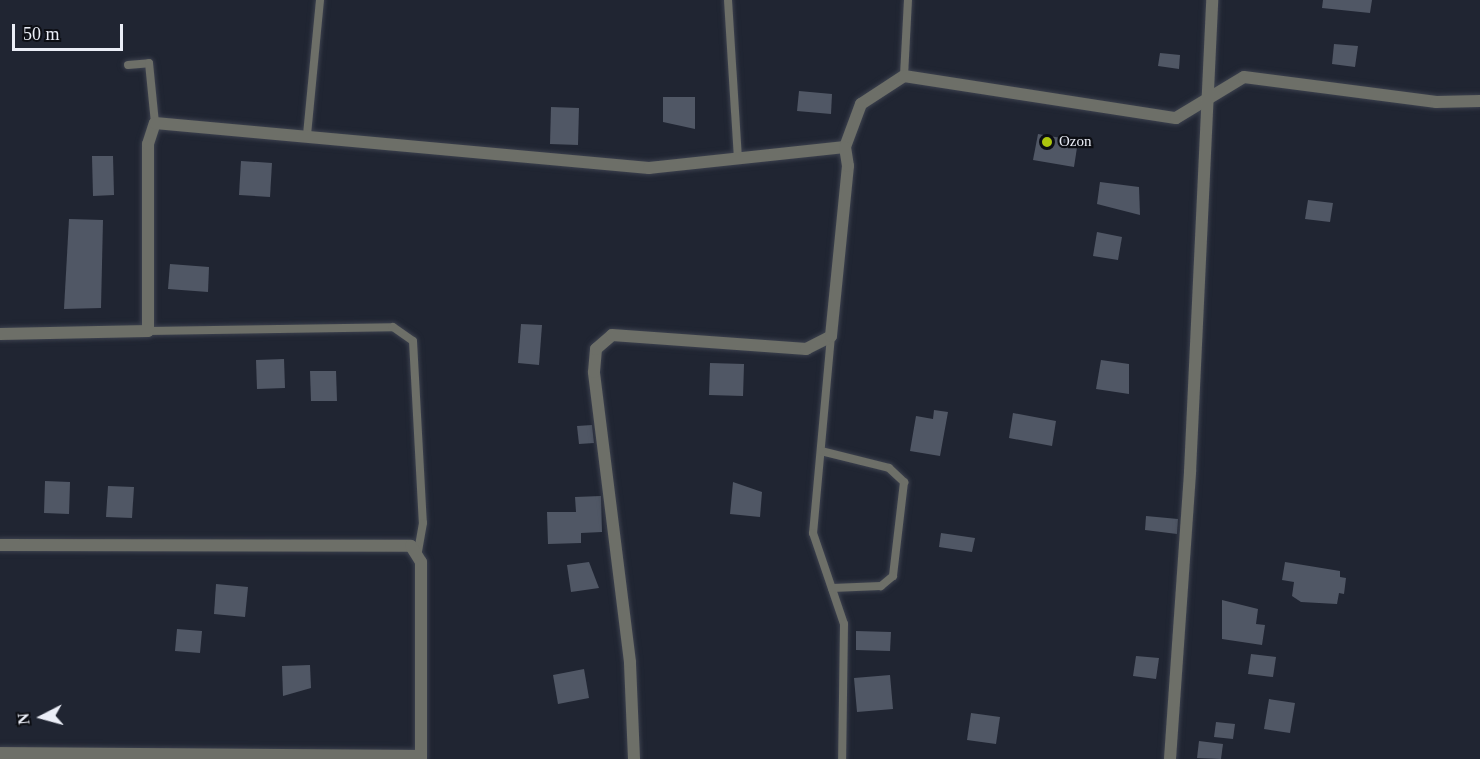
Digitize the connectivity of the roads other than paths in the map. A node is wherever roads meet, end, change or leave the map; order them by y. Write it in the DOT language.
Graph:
graph roads {
  1 [pos="320,0"];
  2 [pos="728,0"];
  3 [pos="908,0"];
  4 [pos="1212,0"];
  5 [pos="128,65"];
  6 [pos="904,76"];
  7 [pos="1211,93"];
  8 [pos="1480,101"];
  9 [pos="155,123"];
  10 [pos="307,135"];
  11 [pos="845,147"];
  12 [pos="738,158"];
  13 [pos="148,331"];
  14 [pos="0,334"];
  15 [pos="831,336"];
  16 [pos="820,451"];
  17 [pos="0,545"];
  18 [pos="418,551"];
  19 [pos="832,588"];
  20 [pos="0,753"];
  21 [pos="421,757"];
  22 [pos="634,759"];
  23 [pos="842,759"];
  24 [pos="1170,759"];
  1 -- 10 [label="lane"];
  2 -- 12 [label="lane"];
  3 -- 6 [label="lane"];
  4 -- 7 [label="street"];
  5 -- 9 [label="lane"];
  6 -- 7 [label="street"];
  6 -- 11 [label="street"];
  7 -- 8 [label="street"];
  7 -- 24 [label="street"];
  9 -- 10 [label="street"];
  9 -- 13 [label="street"];
  10 -- 12 [label="street"];
  11 -- 12 [label="street"];
  11 -- 15 [label="street"];
  13 -- 14 [label="street"];
  13 -- 18 [label="lane"];
  15 -- 16 [label="lane"];
  15 -- 22 [label="street"];
  16 -- 19 [label="lane"];
  16 -- 19 [label="lane"];
  17 -- 18 [label="street"];
  18 -- 21 [label="street"];
  19 -- 23 [label="lane"];
  20 -- 21 [label="street"];
}
